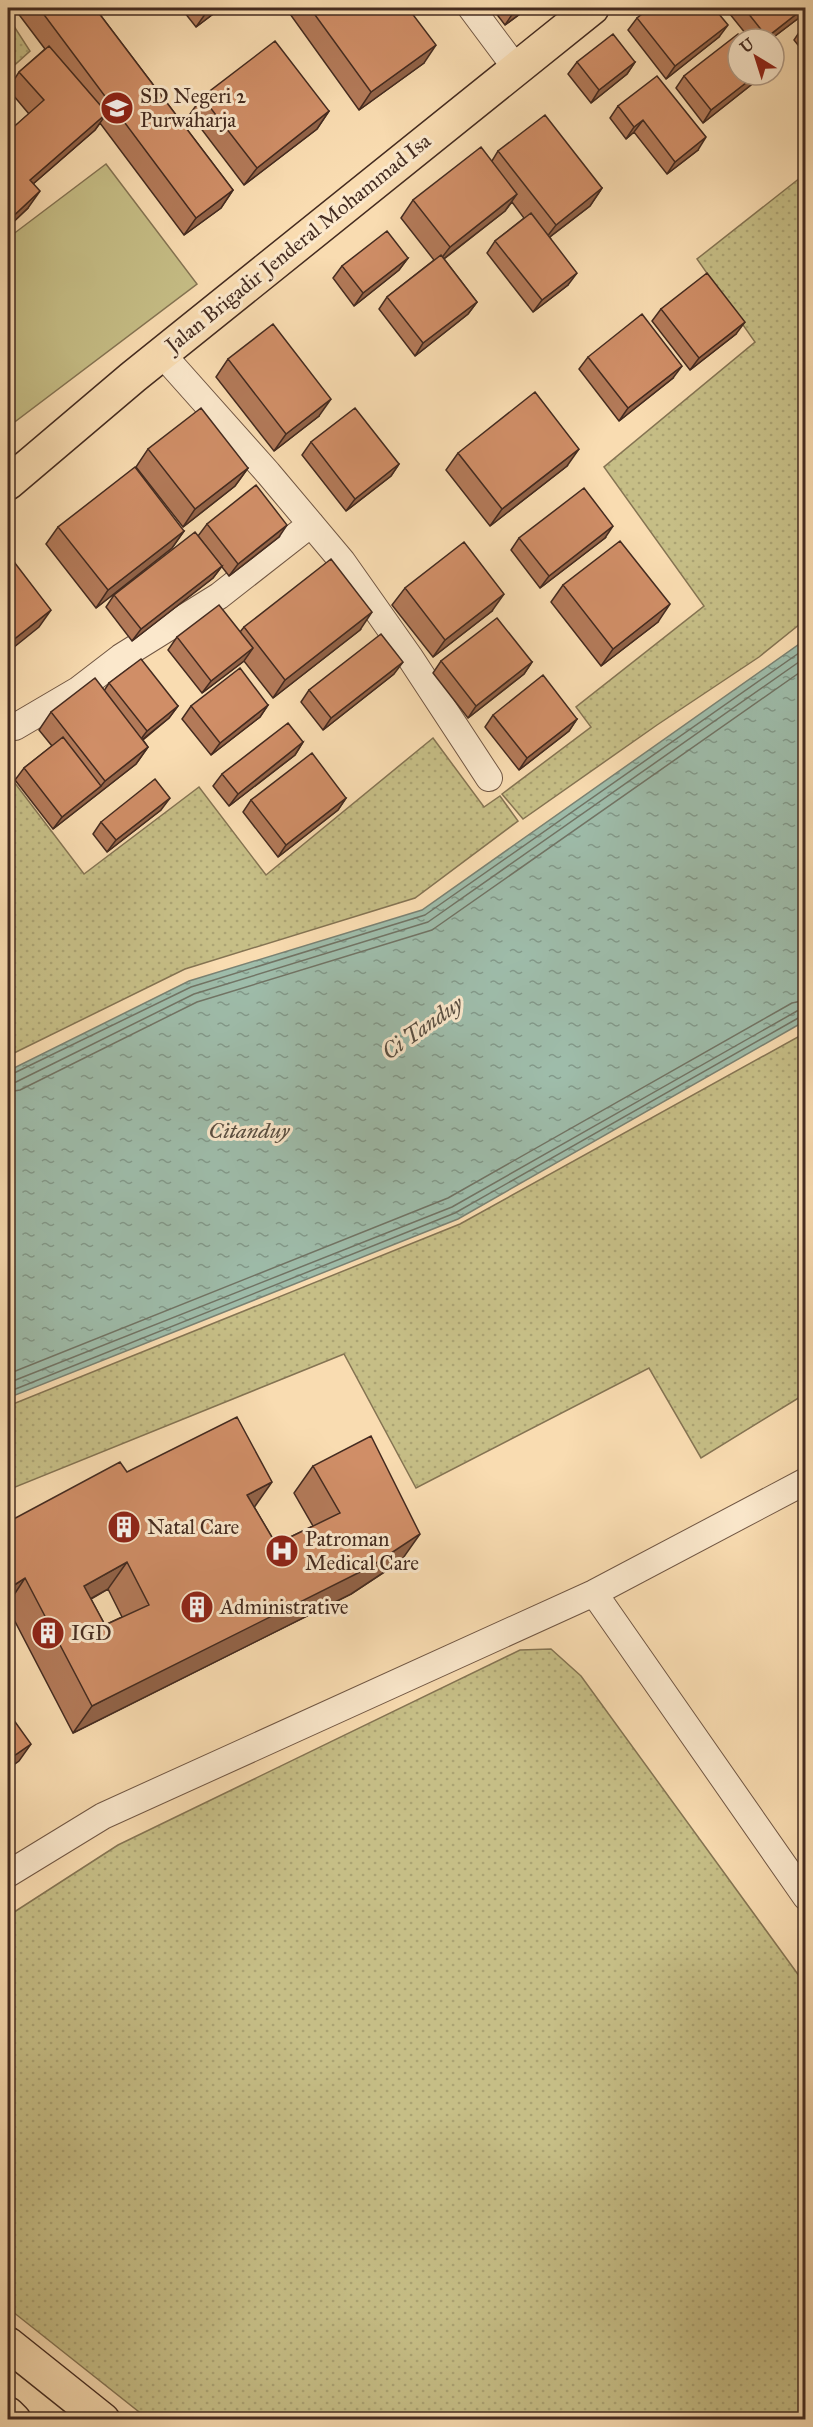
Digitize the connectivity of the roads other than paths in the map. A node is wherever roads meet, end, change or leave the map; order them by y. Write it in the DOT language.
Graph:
graph roads {
  1 [pos="471,8"];
  2 [pos="592,8"];
  3 [pos="515,67"];
  4 [pos="162,354"];
  5 [pos="8,483"];
  6 [pos="311,524"];
  7 [pos="15,727"];
  8 [pos="489,778"];
  9 [pos="806,1482"];
  10 [pos="594,1593"];
  11 [pos="8,1874"];
  12 [pos="806,1898"];
  13 [pos="8,2344"];
  14 [pos="8,2414"];
  15 [pos="14,2420"];
  16 [pos="103,2420"];
  1 -- 3 [label="street"];
  2 -- 3 [label="main road, Jalan Brigadir Jenderal Mohammad Isa"];
  3 -- 4 [label="main road, Jalan Brigadir Jenderal Mohammad Isa"];
  4 -- 5 [label="main road, Jalan Brigadir Jenderal Mohammad Isa"];
  4 -- 6 [label="street"];
  6 -- 7 [label="street"];
  6 -- 8 [label="street"];
  9 -- 10 [label="street"];
  10 -- 11 [label="street"];
  10 -- 12 [label="street"];
  13 -- 16 [label="main road"];
  14 -- 15 [label="main road"];
}
